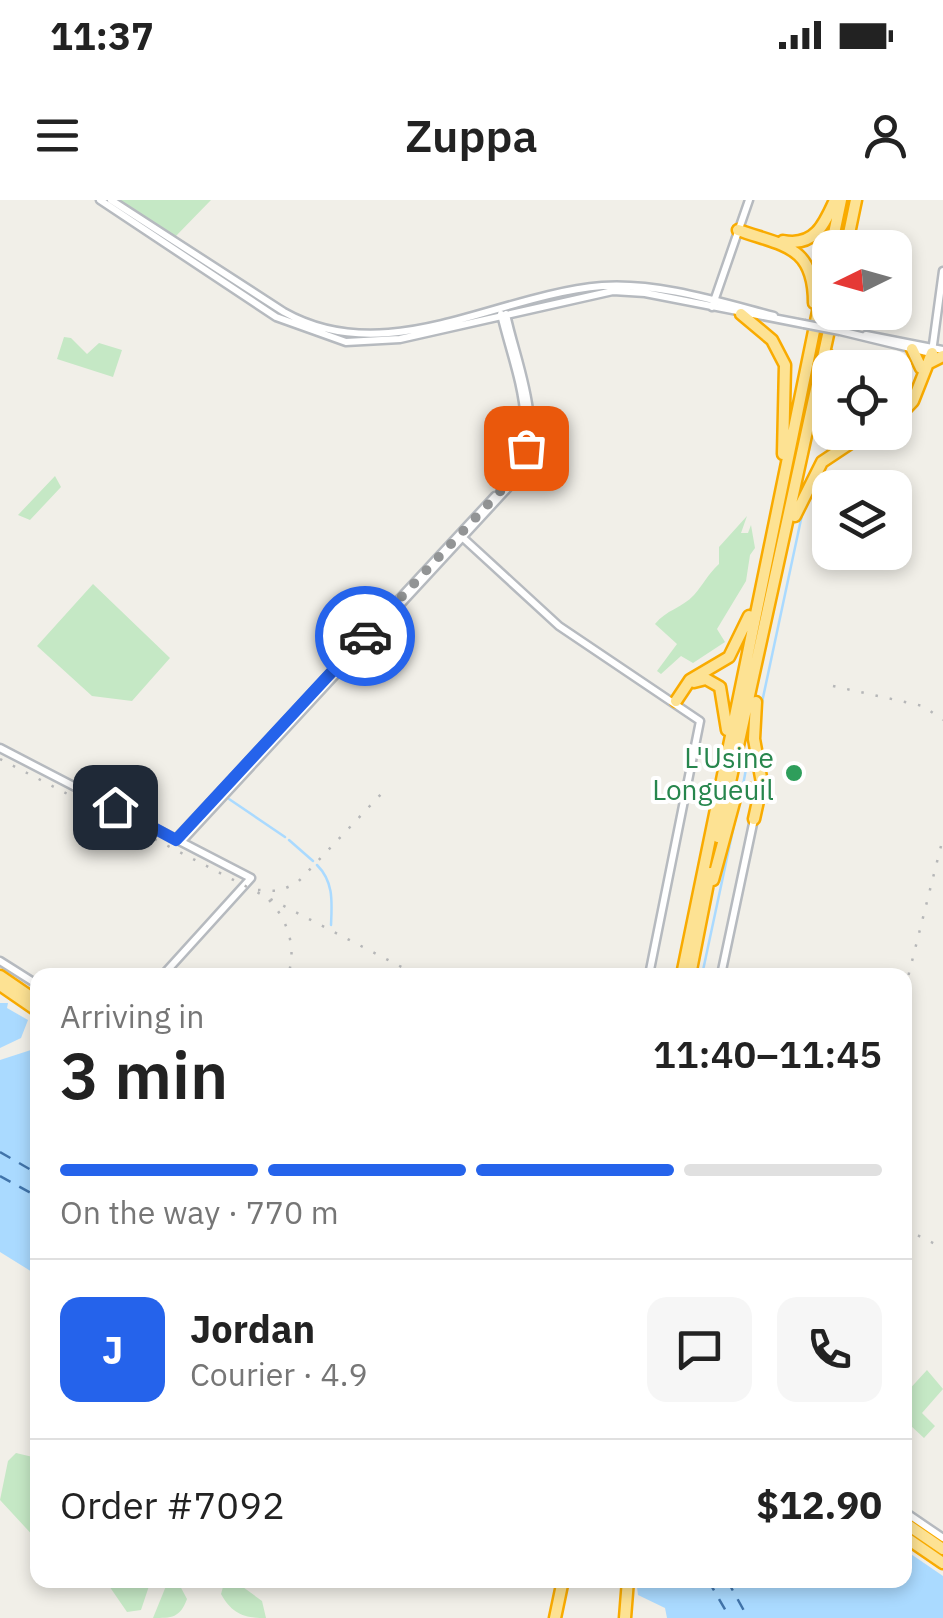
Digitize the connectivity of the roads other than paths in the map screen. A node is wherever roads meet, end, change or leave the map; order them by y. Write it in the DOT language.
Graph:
graph roads {
  1 [pos="100,200"];
  2 [pos="110,200"];
  3 [pos="748,200"];
  4 [pos="838,200"];
  5 [pos="856,200"];
  6 [pos="834,230"];
  7 [pos="850,230"];
  8 [pos="738,232"];
  9 [pos="943,270"];
  10 [pos="720,285"];
  11 [pos="713,305"];
  12 [pos="727,306"];
  13 [pos="505,312"];
  14 [pos="741,314"];
  15 [pos="812,315"];
  16 [pos="809,325"];
  17 [pos="508,330"];
  18 [pos="834,330"];
  19 [pos="834,333"];
  20 [pos="833,350"];
  21 [pos="931,354"];
  22 [pos="912,392"];
  23 [pos="836,450"];
  24 [pos="782,480"];
  25 [pos="786,534"];
  26 [pos="461,536"];
  27 [pos="758,597"];
  28 [pos="762,643"];
  29 [pos="678,702"];
  30 [pos="0,748"];
  31 [pos="726,760"];
  32 [pos="758,801"];
  33 [pos="754,819"];
  34 [pos="179,841"];
  35 [pos="706,900"];
  36 [pos="0,960"];
  37 [pos="169,968"];
  38 [pos="651,968"];
  39 [pos="683,968"];
  40 [pos="691,968"];
  41 [pos="722,968"];
  42 [pos="30,980"];
  43 [pos="2,982"];
  44 [pos="30,998"];
  45 [pos="30,1005"];
  46 [pos="912,1529"];
  47 [pos="912,1529"];
  48 [pos="943,1551"];
  49 [pos="562,1588"];
  50 [pos="627,1588"];
  51 [pos="554,1616"];
  52 [pos="625,1618"];
  1 -- 13 [label="street"];
  2 -- 13 [label="street"];
  3 -- 8 [label="street"];
  4 -- 6 [label="highway"];
  4 -- 8 [label="highway"];
  5 -- 7 [label="highway"];
  8 -- 10 [label="street"];
  8 -- 16 [label="highway"];
  9 -- 21 [label="street"];
  10 -- 11 [label="street"];
  10 -- 12 [label="street"];
  11 -- 12 [label="street"];
  11 -- 13 [label="street"];
  11 -- 14 [label="street"];
  12 -- 16 [label="street"];
  13 -- 17 [label="street"];
  13 -- 17 [label="street"];
  14 -- 16 [label="street"];
  14 -- 24 [label="highway"];
  15 -- 16 [label="highway"];
  16 -- 19 [label="street, bridge"];
  16 -- 24 [label="highway"];
  17 -- 26 [label="street"];
  18 -- 19 [label="highway"];
  19 -- 20 [label="highway"];
  19 -- 21 [label="street"];
  19 -- 25 [label="highway"];
  21 -- 22 [label="highway"];
  23 -- 25 [label="highway"];
  24 -- 27 [label="highway"];
  25 -- 28 [label="highway"];
  26 -- 29 [label="street"];
  26 -- 34 [label="street"];
  27 -- 29 [label="highway"];
  27 -- 31 [label="highway"];
  28 -- 32 [label="highway"];
  28 -- 35 [label="highway"];
  29 -- 31 [label="highway"];
  29 -- 38 [label="street"];
  30 -- 34 [label="street"];
  31 -- 39 [label="highway"];
  32 -- 33 [label="highway"];
  32 -- 35 [label="highway"];
  33 -- 41 [label="street"];
  34 -- 37 [label="street"];
  35 -- 40 [label="highway"];
  36 -- 42 [label="street"];
  43 -- 44 [label="highway"];
  43 -- 45 [label="highway"];
  46 -- 48 [label="highway"];
  47 -- 48 [label="street"];
  49 -- 51 [label="highway"];
  50 -- 52 [label="highway"];
}
